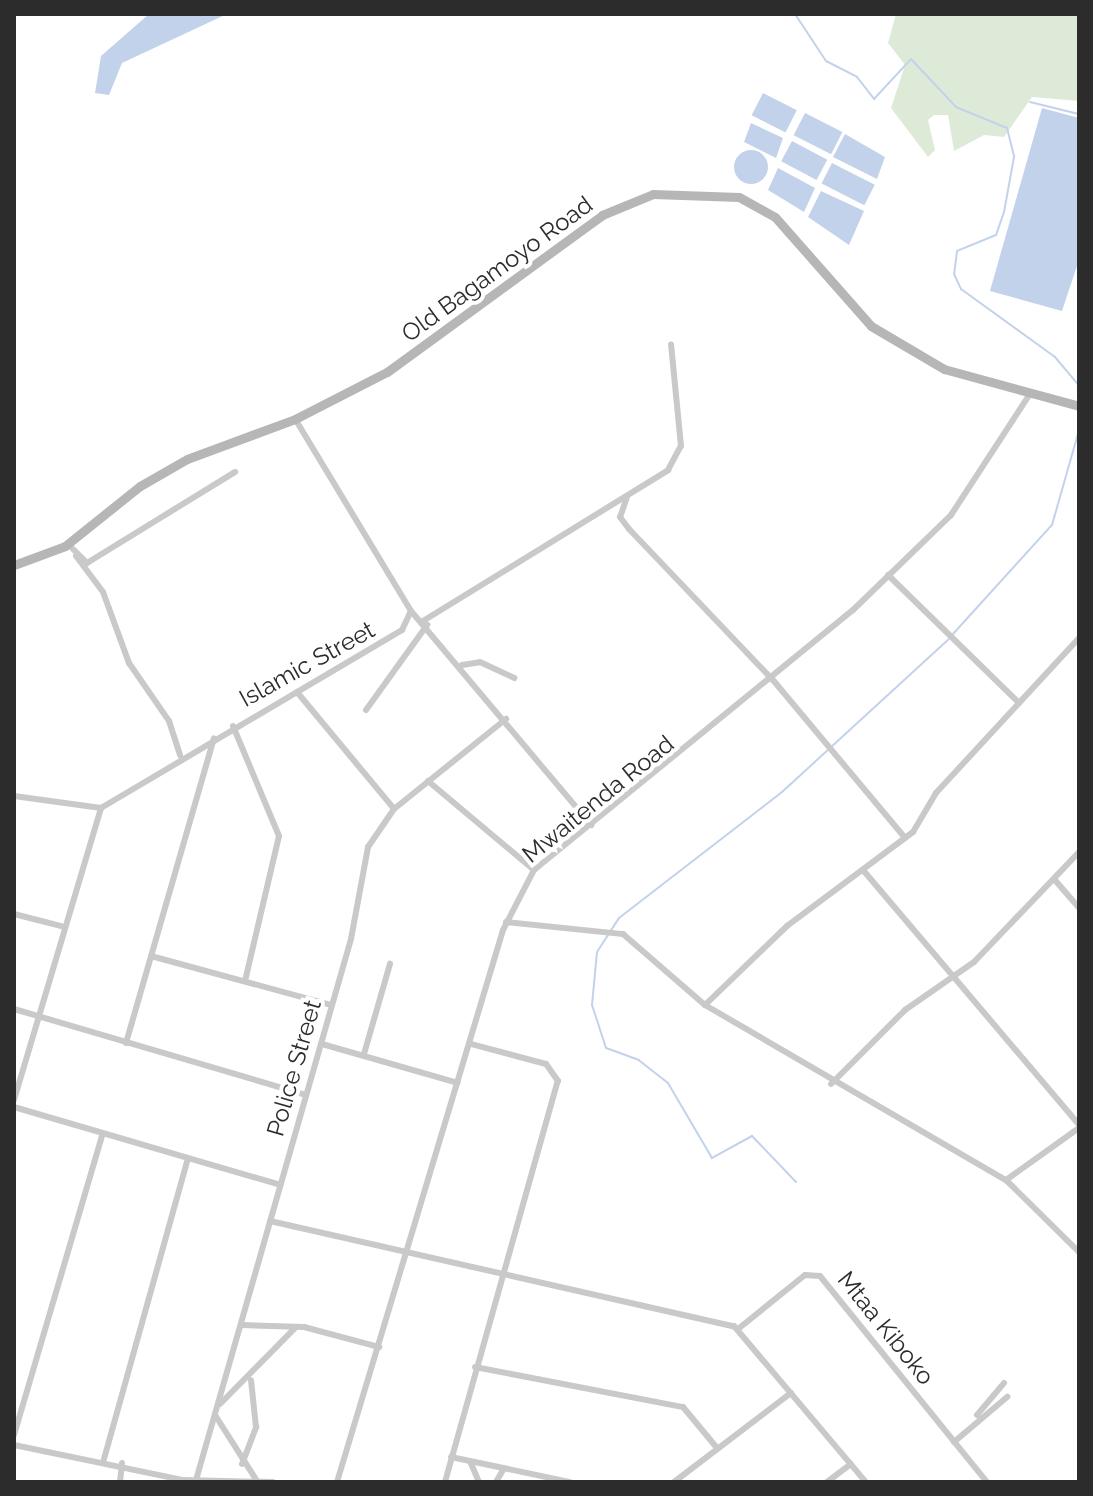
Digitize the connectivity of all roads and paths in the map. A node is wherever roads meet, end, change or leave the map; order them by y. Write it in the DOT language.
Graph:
graph roads {
  1 [pos="671,344"];
  2 [pos="1028,397"];
  3 [pos="1079,406"];
  4 [pos="295,419"];
  5 [pos="235,472"];
  6 [pos="627,497"];
  7 [pos="68,544"];
  8 [pos="76,556"];
  9 [pos="14,565"];
  10 [pos="888,575"];
  11 [pos="411,611"];
  12 [pos="425,623"];
  13 [pos="1079,638"];
  14 [pos="462,665"];
  15 [pos="514,678"];
  16 [pos="773,680"];
  17 [pos="297,692"];
  18 [pos="1019,703"];
  19 [pos="366,710"];
  20 [pos="506,719"];
  21 [pos="233,726"];
  22 [pos="214,738"];
  23 [pos="180,755"];
  24 [pos="428,781"];
  25 [pos="14,796"];
  26 [pos="101,808"];
  27 [pos="394,809"];
  28 [pos="591,825"];
  29 [pos="905,838"];
  30 [pos="1079,852"];
  31 [pos="534,870"];
  32 [pos="863,870"];
  33 [pos="1054,879"];
  34 [pos="1079,908"];
  35 [pos="14,914"];
  36 [pos="506,922"];
  37 [pos="61,926"];
  38 [pos="151,956"];
  39 [pos="390,964"];
  40 [pos="954,974"];
  41 [pos="245,981"];
  42 [pos="331,1005"];
  43 [pos="705,1005"];
  44 [pos="14,1009"];
  45 [pos="37,1015"];
  46 [pos="126,1043"];
  47 [pos="322,1044"];
  48 [pos="471,1044"];
  49 [pos="364,1054"];
  50 [pos="458,1083"];
  51 [pos="831,1084"];
  52 [pos="306,1095"];
  53 [pos="14,1100"];
  54 [pos="14,1107"];
  55 [pos="1079,1126"];
  56 [pos="102,1136"];
  57 [pos="188,1159"];
  58 [pos="1006,1180"];
  59 [pos="278,1184"];
  60 [pos="270,1221"];
  61 [pos="1079,1252"];
  62 [pos="409,1255"];
  63 [pos="500,1279"];
  64 [pos="242,1325"];
  65 [pos="295,1328"];
  66 [pos="738,1329"];
  67 [pos="379,1347"];
  68 [pos="475,1367"];
  69 [pos="251,1380"];
  70 [pos="1004,1383"];
  71 [pos="791,1393"];
  72 [pos="1007,1397"];
  73 [pos="220,1404"];
  74 [pos="215,1415"];
  75 [pos="976,1418"];
  76 [pos="14,1435"];
  77 [pos="954,1442"];
  78 [pos="14,1445"];
  79 [pos="717,1448"];
  80 [pos="451,1457"];
  81 [pos="104,1459"];
  82 [pos="470,1461"];
  83 [pos="122,1463"];
  84 [pos="242,1464"];
  85 [pos="851,1464"];
  86 [pos="504,1468"];
  87 [pos="196,1480"];
  88 [pos="183,1481"];
  89 [pos="257,1481"];
  90 [pos="120,1482"];
  91 [pos="273,1482"];
  92 [pos="337,1482"];
  93 [pos="445,1482"];
  94 [pos="479,1482"];
  95 [pos="496,1482"];
  96 [pos="570,1482"];
  97 [pos="674,1482"];
  98 [pos="827,1482"];
  99 [pos="866,1482"];
  100 [pos="987,1482"];
  1 -- 6 [label="street"];
  2 -- 3 [label="street, Old Bagamoyo Road"];
  2 -- 4 [label="street, Old Bagamoyo Road"];
  2 -- 10 [label="street, Mwaitenda Road"];
  4 -- 7 [label="street, Old Bagamoyo Road"];
  4 -- 11 [label="street"];
  5 -- 8 [label="street"];
  6 -- 12 [label="street"];
  6 -- 16 [label="street"];
  7 -- 8 [label="street"];
  7 -- 9 [label="street, Old Bagamoyo Road"];
  8 -- 23 [label="street"];
  10 -- 16 [label="street, Mwaitenda Road"];
  10 -- 18 [label="street"];
  11 -- 12 [label="street"];
  11 -- 17 [label="street, Islamic Street"];
  12 -- 14 [label="street"];
  12 -- 19 [label="street"];
  13 -- 18 [label="street"];
  14 -- 15 [label="street"];
  14 -- 20 [label="street"];
  16 -- 28 [label="street, Mwaitenda Road"];
  16 -- 29 [label="street"];
  17 -- 21 [label="street, Islamic Street"];
  17 -- 27 [label="street"];
  18 -- 29 [label="street"];
  20 -- 24 [label="street, Police Street"];
  20 -- 28 [label="street"];
  21 -- 22 [label="street, Islamic Street"];
  21 -- 41 [label="street"];
  22 -- 23 [label="street, Islamic Street"];
  22 -- 38 [label="street"];
  23 -- 26 [label="street, Islamic Street"];
  24 -- 27 [label="street, Police Street"];
  24 -- 31 [label="street"];
  25 -- 26 [label="street"];
  26 -- 37 [label="street"];
  27 -- 42 [label="street, Police Street"];
  28 -- 31 [label="street, Mwaitenda Road"];
  29 -- 32 [label="street"];
  30 -- 33 [label="street"];
  31 -- 36 [label="street, Mwaitenda Road"];
  32 -- 40 [label="street"];
  32 -- 43 [label="street"];
  33 -- 34 [label="street"];
  33 -- 40 [label="street"];
  35 -- 37 [label="street"];
  36 -- 43 [label="street"];
  36 -- 48 [label="street, Mwaitenda Road"];
  37 -- 45 [label="street"];
  38 -- 41 [label="street"];
  38 -- 46 [label="street"];
  39 -- 49 [label="street"];
  40 -- 51 [label="street"];
  40 -- 55 [label="street"];
  41 -- 42 [label="street"];
  42 -- 47 [label="street, Police Street"];
  43 -- 51 [label="street"];
  44 -- 45 [label="street"];
  45 -- 46 [label="street"];
  45 -- 53 [label="street"];
  46 -- 52 [label="street"];
  47 -- 49 [label="street"];
  47 -- 52 [label="street, Police Street"];
  48 -- 50 [label="street, Mwaitenda Road"];
  48 -- 63 [label="street"];
  49 -- 50 [label="street"];
  50 -- 62 [label="street, Mwaitenda Road"];
  51 -- 58 [label="street"];
  52 -- 59 [label="street, Police Street"];
  54 -- 56 [label="street"];
  55 -- 58 [label="street"];
  56 -- 57 [label="street"];
  56 -- 76 [label="street"];
  57 -- 59 [label="street"];
  57 -- 81 [label="street"];
  58 -- 61 [label="street"];
  59 -- 60 [label="street, Police Street"];
  60 -- 62 [label="street"];
  60 -- 64 [label="street, Police Street"];
  62 -- 63 [label="street"];
  62 -- 67 [label="street, Mwaitenda Road"];
  63 -- 66 [label="street"];
  63 -- 68 [label="street"];
  64 -- 65 [label="street"];
  64 -- 73 [label="street, Police Street"];
  65 -- 67 [label="street"];
  65 -- 69 [label="street"];
  66 -- 71 [label="street"];
  66 -- 77 [label="street, Mtaa Kiboko"];
  67 -- 92 [label="street, Mwaitenda Road"];
  68 -- 79 [label="street"];
  68 -- 80 [label="street"];
  69 -- 73 [label="street"];
  69 -- 84 [label="street"];
  70 -- 75 [label="street"];
  71 -- 79 [label="street"];
  71 -- 85 [label="street"];
  72 -- 75 [label="street"];
  73 -- 74 [label="street, Police Street"];
  74 -- 84 [label="street"];
  74 -- 87 [label="street, Police Street"];
  75 -- 77 [label="street"];
  77 -- 100 [label="street, Mtaa Kiboko"];
  78 -- 81 [label="street"];
  79 -- 97 [label="street"];
  80 -- 82 [label="street"];
  80 -- 93 [label="street"];
  81 -- 83 [label="street"];
  82 -- 86 [label="street"];
  82 -- 94 [label="street"];
  83 -- 88 [label="street"];
  83 -- 90 [label="street"];
  84 -- 89 [label="street"];
  85 -- 98 [label="street"];
  85 -- 99 [label="street"];
  86 -- 95 [label="street"];
  86 -- 96 [label="street"];
  87 -- 88 [label="street"];
  87 -- 89 [label="street"];
  89 -- 91 [label="street"];
}
